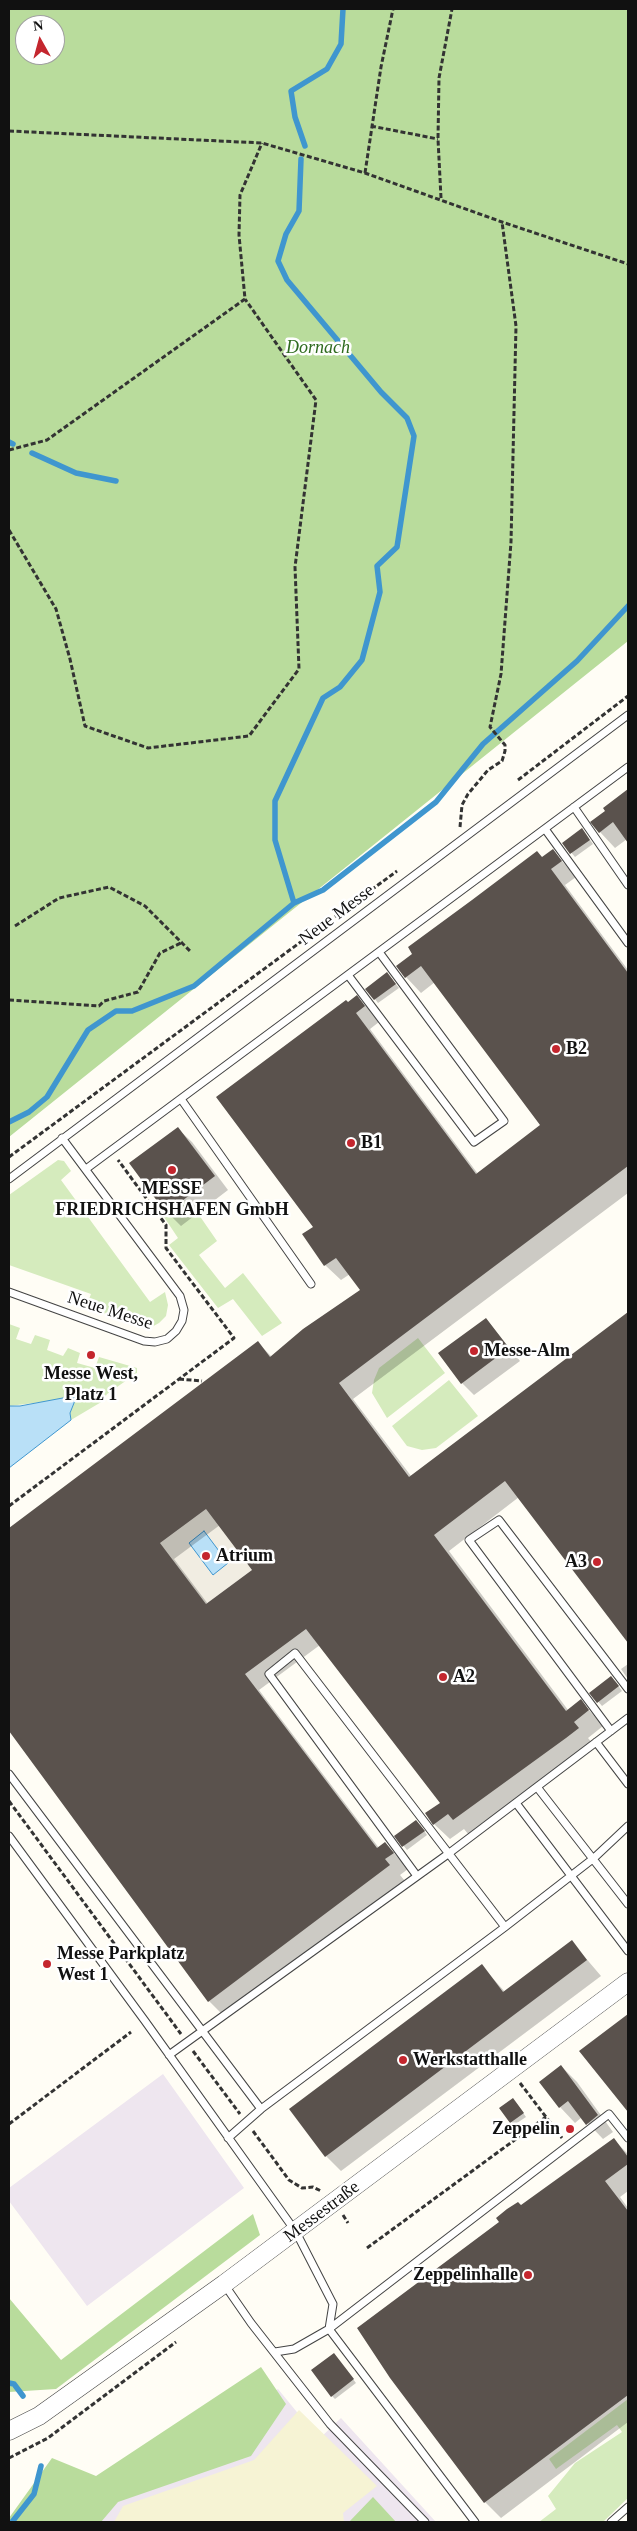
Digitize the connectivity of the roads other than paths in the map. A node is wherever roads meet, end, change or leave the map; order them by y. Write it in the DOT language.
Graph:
graph roads {
  1 [pos="628,715"];
  2 [pos="628,767"];
  3 [pos="574,807"];
  4 [pos="545,829"];
  5 [pos="628,885"];
  6 [pos="628,942"];
  7 [pos="379,952"];
  8 [pos="348,975"];
  9 [pos="181,1099"];
  10 [pos="62,1138"];
  11 [pos="86,1169"];
  12 [pos="9,1179"];
  13 [pos="311,1284"];
  14 [pos="9,1292"];
  15 [pos="628,1689"];
  16 [pos="628,1718"];
  17 [pos="611,1731"];
  18 [pos="596,1742"];
  19 [pos="9,1774"];
  20 [pos="628,1784"];
  21 [pos="536,1787"];
  22 [pos="516,1803"];
  23 [pos="628,1826"];
  24 [pos="9,1836"];
  25 [pos="448,1854"];
  26 [pos="594,1858"];
  27 [pos="417,1876"];
  28 [pos="571,1876"];
  29 [pos="628,1904"];
  30 [pos="505,1928"];
  31 [pos="628,1952"];
  32 [pos="628,1982"];
  33 [pos="200,2032"];
  34 [pos="169,2055"];
  35 [pos="261,2109"];
  36 [pos="228,2138"];
  37 [pos="628,2138"];
  38 [pos="296,2232"];
  39 [pos="224,2284"];
  40 [pos="329,2329"];
  41 [pos="275,2352"];
  42 [pos="9,2431"];
  43 [pos="628,2507"];
  44 [pos="425,2522"];
  45 [pos="475,2522"];
  46 [pos="612,2522"];
  1 -- 10 [label="lane, Neue Messe"];
  2 -- 3 [label="lane"];
  3 -- 4 [label="lane"];
  3 -- 5 [label="lane"];
  4 -- 6 [label="lane"];
  4 -- 7 [label="lane"];
  7 -- 8 [label="lane"];
  7 -- 8 [label="lane"];
  8 -- 9 [label="lane"];
  9 -- 11 [label="lane"];
  9 -- 13 [label="lane"];
  10 -- 11 [label="lane, Neue Messe"];
  10 -- 12 [label="lane, Neue Messe"];
  11 -- 14 [label="lane, Neue Messe"];
  15 -- 17 [label="lane"];
  16 -- 17 [label="lane"];
  17 -- 18 [label="lane"];
  18 -- 20 [label="lane"];
  18 -- 21 [label="lane"];
  19 -- 33 [label="lane"];
  21 -- 22 [label="lane"];
  21 -- 26 [label="lane"];
  22 -- 25 [label="lane"];
  22 -- 28 [label="lane"];
  23 -- 26 [label="lane"];
  24 -- 34 [label="lane"];
  25 -- 27 [label="lane"];
  25 -- 27 [label="lane"];
  25 -- 30 [label="lane"];
  26 -- 28 [label="lane"];
  26 -- 29 [label="lane"];
  27 -- 33 [label="lane"];
  28 -- 30 [label="lane"];
  28 -- 31 [label="lane"];
  30 -- 35 [label="lane"];
  32 -- 38 [label="street, Messestraße"];
  33 -- 34 [label="lane"];
  33 -- 35 [label="lane"];
  34 -- 36 [label="lane"];
  35 -- 36 [label="lane"];
  36 -- 38 [label="lane"];
  37 -- 40 [label="lane"];
  38 -- 39 [label="street, Messestraße"];
  38 -- 40 [label="lane"];
  39 -- 41 [label="lane"];
  39 -- 42 [label="street, Messestraße"];
  40 -- 41 [label="lane"];
  40 -- 45 [label="lane"];
  41 -- 44 [label="lane"];
  43 -- 46 [label="lane"];
}
